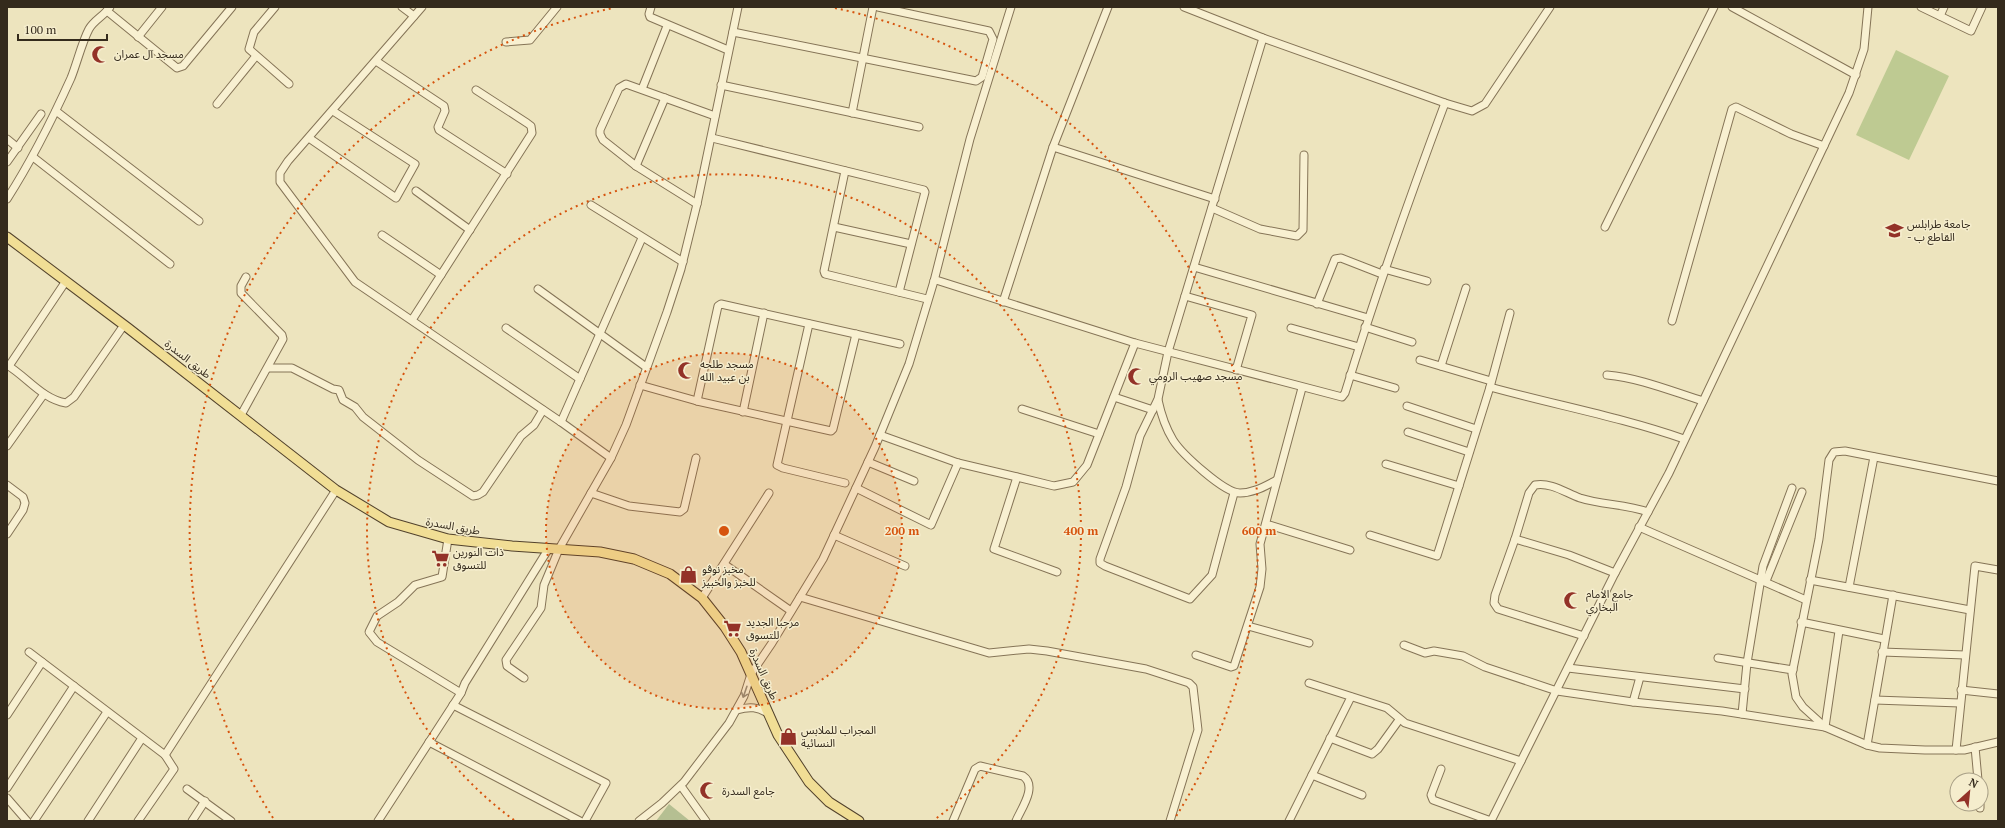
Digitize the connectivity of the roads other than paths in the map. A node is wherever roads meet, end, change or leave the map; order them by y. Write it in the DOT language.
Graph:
graph roads {
  1 [pos="162,7"];
  2 [pos="232,7"];
  3 [pos="275,7"];
  4 [pos="402,7"];
  5 [pos="422,7"];
  6 [pos="557,7"];
  7 [pos="651,7"];
  8 [pos="738,7"];
  9 [pos="874,7"];
  10 [pos="878,7"];
  11 [pos="1011,7"];
  12 [pos="1108,7"];
  13 [pos="1184,7"];
  14 [pos="1550,7"];
  15 [pos="1714,7"];
  16 [pos="1732,7"];
  17 [pos="1868,7"];
  18 [pos="1921,7"];
  19 [pos="1944,7"];
  20 [pos="1982,7"];
  21 [pos="108,9"];
  22 [pos="414,16"];
  23 [pos="1940,16"];
  24 [pos="667,26"];
  25 [pos="733,32"];
  26 [pos="138,37"];
  27 [pos="1263,38"];
  28 [pos="506,42"];
  29 [pos="728,50"];
  30 [pos="256,56"];
  31 [pos="862,58"];
  32 [pos="376,61"];
  33 [pos="1856,75"];
  34 [pos="289,84"];
  35 [pos="721,85"];
  36 [pos="642,88"];
  37 [pos="476,90"];
  38 [pos="665,98"];
  39 [pos="217,104"];
  40 [pos="1445,104"];
  41 [pos="56,111"];
  42 [pos="333,111"];
  43 [pos="852,113"];
  44 [pos="41,114"];
  45 [pos="715,116"];
  46 [pos="920,127"];
  47 [pos="309,138"];
  48 [pos="712,138"];
  49 [pos="7,139"];
  50 [pos="1053,146"];
  51 [pos="1824,146"];
  52 [pos="18,148"];
  53 [pos="1304,155"];
  54 [pos="33,157"];
  55 [pos="7,162"];
  56 [pos="636,166"];
  57 [pos="845,171"];
  58 [pos="507,174"];
  59 [pos="416,191"];
  60 [pos="7,199"];
  61 [pos="1215,199"];
  62 [pos="697,204"];
  63 [pos="591,205"];
  64 [pos="1212,208"];
  65 [pos="199,221"];
  66 [pos="834,227"];
  67 [pos="1605,227"];
  68 [pos="470,230"];
  69 [pos="382,235"];
  70 [pos="7,237"];
  71 [pos="642,238"];
  72 [pos="911,244"];
  73 [pos="683,262"];
  74 [pos="170,264"];
  75 [pos="1194,267"];
  76 [pos="1383,272"];
  77 [pos="441,275"];
  78 [pos="246,277"];
  79 [pos="66,281"];
  80 [pos="934,281"];
  81 [pos="1427,281"];
  82 [pos="1466,288"];
  83 [pos="538,289"];
  84 [pos="899,292"];
  85 [pos="1185,296"];
  86 [pos="927,299"];
  87 [pos="1003,302"];
  88 [pos="1317,304"];
  89 [pos="764,313"];
  90 [pos="1510,313"];
  91 [pos="1368,318"];
  92 [pos="412,320"];
  93 [pos="1672,321"];
  94 [pos="809,324"];
  95 [pos="124,325"];
  96 [pos="1365,327"];
  97 [pos="506,328"];
  98 [pos="1291,328"];
  99 [pos="599,334"];
  100 [pos="856,334"];
  101 [pos="1412,342"];
  102 [pos="1135,343"];
  103 [pos="900,344"];
  104 [pos="1359,347"];
  105 [pos="1168,352"];
  106 [pos="1420,360"];
  107 [pos="8,366"];
  108 [pos="1441,366"];
  109 [pos="646,367"];
  110 [pos="268,368"];
  111 [pos="1236,370"];
  112 [pos="1350,375"];
  113 [pos="1607,375"];
  114 [pos="580,379"];
  115 [pos="1490,384"];
  116 [pos="640,385"];
  117 [pos="1302,388"];
  118 [pos="1395,388"];
  119 [pos="44,394"];
  120 [pos="1114,396"];
  121 [pos="1158,400"];
  122 [pos="697,401"];
  123 [pos="1703,401"];
  124 [pos="1407,406"];
  125 [pos="1022,409"];
  126 [pos="543,410"];
  127 [pos="1153,410"];
  128 [pos="743,412"];
  129 [pos="241,416"];
  130 [pos="561,422"];
  131 [pos="787,422"];
  132 [pos="1476,430"];
  133 [pos="1408,432"];
  134 [pos="1100,434"];
  135 [pos="880,435"];
  136 [pos="1684,439"];
  137 [pos="7,446"];
  138 [pos="1469,452"];
  139 [pos="1874,457"];
  140 [pos="611,458"];
  141 [pos="696,458"];
  142 [pos="868,462"];
  143 [pos="958,463"];
  144 [pos="1386,464"];
  145 [pos="1018,477"];
  146 [pos="1278,480"];
  147 [pos="1998,481"];
  148 [pos="914,482"];
  149 [pos="845,483"];
  150 [pos="7,485"];
  151 [pos="1459,486"];
  152 [pos="856,488"];
  153 [pos="1792,488"];
  154 [pos="336,490"];
  155 [pos="1802,492"];
  156 [pos="591,493"];
  157 [pos="769,493"];
  158 [pos="1234,493"];
  159 [pos="1648,512"];
  160 [pos="1266,524"];
  161 [pos="1639,527"];
  162 [pos="7,534"];
  163 [pos="834,535"];
  164 [pos="1370,535"];
  165 [pos="448,539"];
  166 [pos="1515,539"];
  167 [pos="550,548"];
  168 [pos="559,549"];
  169 [pos="1350,550"];
  170 [pos="724,564"];
  171 [pos="905,566"];
  172 [pos="1998,570"];
  173 [pos="1057,572"];
  174 [pos="1615,573"];
  175 [pos="1764,580"];
  176 [pos="1810,580"];
  177 [pos="1849,587"];
  178 [pos="1893,595"];
  179 [pos="800,597"];
  180 [pos="702,598"];
  181 [pos="1806,600"];
  182 [pos="1970,610"];
  183 [pos="791,611"];
  184 [pos="1802,622"];
  185 [pos="1248,626"];
  186 [pos="1839,631"];
  187 [pos="1584,636"];
  188 [pos="1884,639"];
  189 [pos="1309,643"];
  190 [pos="1404,645"];
  191 [pos="29,652"];
  192 [pos="1882,652"];
  193 [pos="1196,655"];
  194 [pos="1965,655"];
  195 [pos="1718,658"];
  196 [pos="42,662"];
  197 [pos="1747,663"];
  198 [pos="1568,668"];
  199 [pos="1793,670"];
  200 [pos="751,674"];
  201 [pos="1640,676"];
  202 [pos="524,678"];
  203 [pos="1309,683"];
  204 [pos="74,686"];
  205 [pos="1744,689"];
  206 [pos="1961,690"];
  207 [pos="1557,691"];
  208 [pos="461,693"];
  209 [pos="1998,694"];
  210 [pos="1351,697"];
  211 [pos="1875,700"];
  212 [pos="1632,702"];
  213 [pos="1960,703"];
  214 [pos="453,705"];
  215 [pos="737,710"];
  216 [pos="107,712"];
  217 [pos="1742,714"];
  218 [pos="7,715"];
  219 [pos="769,715"];
  220 [pos="1400,720"];
  221 [pos="1825,727"];
  222 [pos="142,738"];
  223 [pos="1330,738"];
  224 [pos="429,742"];
  225 [pos="1998,742"];
  226 [pos="1867,745"];
  227 [pos="1975,747"];
  228 [pos="1956,750"];
  229 [pos="164,755"];
  230 [pos="1521,761"];
  231 [pos="1441,769"];
  232 [pos="1977,772"];
  233 [pos="1312,775"];
  234 [pos="681,786"];
  235 [pos="7,788"];
  236 [pos="188,789"];
  237 [pos="1362,795"];
  238 [pos="7,798"];
  239 [pos="205,801"];
  240 [pos="853,820"];
  241 [pos="27,821"];
  242 [pos="34,821"];
  243 [pos="88,821"];
  244 [pos="138,821"];
  245 [pos="192,821"];
  246 [pos="232,821"];
  247 [pos="378,821"];
  248 [pos="580,821"];
  249 [pos="585,821"];
  250 [pos="639,821"];
  251 [pos="706,821"];
  252 [pos="953,821"];
  253 [pos="1016,821"];
  254 [pos="1170,821"];
  255 [pos="1289,821"];
  256 [pos="1491,821"];
  1 -- 26 [label="street"];
  2 -- 26 [label="street"];
  3 -- 30 [label="street"];
  4 -- 22 [label="street"];
  5 -- 22 [label="street"];
  6 -- 28 [label="street"];
  7 -- 24 [label="street"];
  8 -- 25 [label="street"];
  9 -- 31 [label="street"];
  10 -- 31 [label="street"];
  11 -- 80 [label="street"];
  12 -- 50 [label="street"];
  13 -- 27 [label="street"];
  14 -- 40 [label="street"];
  15 -- 67 [label="street"];
  16 -- 33 [label="street"];
  17 -- 33 [label="street"];
  18 -- 23 [label="street"];
  19 -- 23 [label="street"];
  20 -- 23 [label="street"];
  21 -- 26 [label="street"];
  21 -- 41 [label="street"];
  22 -- 32 [label="street"];
  24 -- 29 [label="street"];
  24 -- 36 [label="street"];
  25 -- 29 [label="street"];
  25 -- 31 [label="street"];
  27 -- 40 [label="street"];
  27 -- 61 [label="street"];
  29 -- 35 [label="street"];
  30 -- 34 [label="street"];
  30 -- 39 [label="street"];
  31 -- 43 [label="street"];
  32 -- 42 [label="street"];
  32 -- 58 [label="street"];
  33 -- 51 [label="street"];
  35 -- 43 [label="street"];
  35 -- 45 [label="street"];
  36 -- 38 [label="street"];
  36 -- 56 [label="street"];
  37 -- 58 [label="street"];
  38 -- 45 [label="street"];
  38 -- 56 [label="street"];
  40 -- 76 [label="street"];
  41 -- 54 [label="street"];
  41 -- 65 [label="street"];
  42 -- 47 [label="street"];
  42 -- 47 [label="street"];
  43 -- 46 [label="street"];
  44 -- 52 [label="street"];
  45 -- 48 [label="street"];
  47 -- 92 [label="street"];
  48 -- 57 [label="street"];
  48 -- 62 [label="street"];
  49 -- 52 [label="street"];
  50 -- 61 [label="street"];
  50 -- 87 [label="street"];
  51 -- 93 [label="street"];
  51 -- 123 [label="street"];
  52 -- 55 [label="street"];
  53 -- 64 [label="street"];
  54 -- 60 [label="street"];
  54 -- 74 [label="street"];
  56 -- 62 [label="street"];
  57 -- 66 [label="street"];
  57 -- 72 [label="street"];
  58 -- 68 [label="street"];
  59 -- 68 [label="street"];
  61 -- 64 [label="street"];
  62 -- 73 [label="street"];
  63 -- 71 [label="street"];
  64 -- 75 [label="street"];
  66 -- 72 [label="street"];
  66 -- 84 [label="street"];
  68 -- 77 [label="street"];
  69 -- 77 [label="street"];
  70 -- 79 [label="main road, طريق السدرة"];
  71 -- 73 [label="street"];
  71 -- 99 [label="street"];
  72 -- 84 [label="street"];
  73 -- 109 [label="street"];
  75 -- 85 [label="street"];
  75 -- 88 [label="street"];
  76 -- 81 [label="street"];
  76 -- 88 [label="street"];
  76 -- 91 [label="street"];
  77 -- 92 [label="street"];
  78 -- 110 [label="street"];
  79 -- 95 [label="main road, طريق السدرة"];
  79 -- 107 [label="street"];
  80 -- 86 [label="street"];
  80 -- 87 [label="street"];
  82 -- 108 [label="street"];
  83 -- 99 [label="street"];
  84 -- 86 [label="street"];
  85 -- 105 [label="street"];
  85 -- 111 [label="street"];
  86 -- 135 [label="street"];
  87 -- 102 [label="street"];
  88 -- 91 [label="street"];
  89 -- 94 [label="street"];
  89 -- 122 [label="street"];
  89 -- 128 [label="street"];
  90 -- 115 [label="street"];
  91 -- 96 [label="street"];
  92 -- 126 [label="street"];
  94 -- 100 [label="street"];
  94 -- 131 [label="street"];
  95 -- 119 [label="street"];
  95 -- 129 [label="main road, طريق السدرة"];
  96 -- 101 [label="street"];
  96 -- 104 [label="street"];
  97 -- 114 [label="street"];
  98 -- 104 [label="street"];
  99 -- 109 [label="street"];
  99 -- 114 [label="street"];
  100 -- 103 [label="street"];
  100 -- 131 [label="street"];
  102 -- 105 [label="street"];
  102 -- 120 [label="street"];
  104 -- 112 [label="street"];
  105 -- 111 [label="street"];
  105 -- 121 [label="street"];
  106 -- 108 [label="street"];
  107 -- 119 [label="street"];
  108 -- 115 [label="street"];
  109 -- 116 [label="street"];
  110 -- 126 [label="street"];
  110 -- 129 [label="street"];
  111 -- 117 [label="street"];
  112 -- 117 [label="street"];
  112 -- 118 [label="street"];
  113 -- 123 [label="street"];
  114 -- 130 [label="street"];
  115 -- 132 [label="street"];
  115 -- 136 [label="street"];
  116 -- 122 [label="street"];
  116 -- 140 [label="street"];
  117 -- 146 [label="street"];
  119 -- 137 [label="street"];
  120 -- 127 [label="street"];
  120 -- 134 [label="street"];
  121 -- 127 [label="street"];
  121 -- 158 [label="street"];
  122 -- 128 [label="street"];
  123 -- 136 [label="street"];
  124 -- 132 [label="street"];
  125 -- 134 [label="street"];
  126 -- 130 [label="street"];
  127 -- 158 [label="street"];
  128 -- 131 [label="street"];
  129 -- 154 [label="main road, طريق السدرة"];
  130 -- 140 [label="street"];
  131 -- 149 [label="street"];
  132 -- 138 [label="street"];
  133 -- 138 [label="street"];
  134 -- 145 [label="street"];
  135 -- 142 [label="street"];
  135 -- 143 [label="street"];
  136 -- 159 [label="street"];
  138 -- 151 [label="street"];
  139 -- 147 [label="street"];
  139 -- 176 [label="street"];
  139 -- 177 [label="street"];
  140 -- 156 [label="street"];
  141 -- 156 [label="street"];
  142 -- 148 [label="street"];
  142 -- 152 [label="street"];
  143 -- 145 [label="street"];
  143 -- 152 [label="street"];
  144 -- 151 [label="street"];
  145 -- 173 [label="street"];
  146 -- 158 [label="street"];
  146 -- 160 [label="street"];
  150 -- 162 [label="street"];
  151 -- 164 [label="street"];
  152 -- 163 [label="street"];
  153 -- 175 [label="street"];
  154 -- 165 [label="main road, طريق السدرة"];
  154 -- 229 [label="street"];
  155 -- 175 [label="street"];
  156 -- 168 [label="street"];
  157 -- 170 [label="street"];
  159 -- 161 [label="street"];
  159 -- 166 [label="street"];
  160 -- 169 [label="street"];
  160 -- 185 [label="street"];
  161 -- 174 [label="street"];
  161 -- 175 [label="street"];
  163 -- 171 [label="street"];
  163 -- 179 [label="street"];
  165 -- 167 [label="main road, طريق السدرة"];
  165 -- 208 [label="street"];
  166 -- 174 [label="street"];
  166 -- 187 [label="street"];
  167 -- 168 [label="main road, طريق السدرة"];
  167 -- 208 [label="street"];
  168 -- 180 [label="main road, طريق السدرة"];
  168 -- 202 [label="street"];
  170 -- 180 [label="street"];
  170 -- 183 [label="street"];
  172 -- 182 [label="street"];
  174 -- 187 [label="street"];
  175 -- 181 [label="street"];
  175 -- 197 [label="street"];
  176 -- 177 [label="street"];
  176 -- 181 [label="street"];
  177 -- 178 [label="street"];
  178 -- 182 [label="street"];
  178 -- 188 [label="street"];
  179 -- 183 [label="street"];
  179 -- 254 [label="street"];
  180 -- 200 [label="main road, طريق السدرة"];
  181 -- 184 [label="street"];
  182 -- 194 [label="street"];
  183 -- 200 [label="street"];
  184 -- 186 [label="street"];
  184 -- 199 [label="street"];
  185 -- 189 [label="street"];
  185 -- 193 [label="street"];
  186 -- 188 [label="street"];
  186 -- 221 [label="street"];
  187 -- 198 [label="street"];
  188 -- 192 [label="street"];
  190 -- 207 [label="street"];
  191 -- 196 [label="street"];
  192 -- 194 [label="street"];
  192 -- 211 [label="street"];
  194 -- 206 [label="street"];
  195 -- 197 [label="street"];
  196 -- 204 [label="street"];
  196 -- 218 [label="street"];
  197 -- 199 [label="street"];
  197 -- 205 [label="street"];
  198 -- 201 [label="street"];
  198 -- 207 [label="street"];
  199 -- 221 [label="street"];
  200 -- 215 [label="street, one-way"];
  200 -- 219 [label="main road, طريق السدرة"];
  201 -- 205 [label="street"];
  201 -- 212 [label="street"];
  203 -- 210 [label="street"];
  204 -- 216 [label="street"];
  204 -- 235 [label="street"];
  205 -- 217 [label="street"];
  206 -- 209 [label="street"];
  206 -- 213 [label="street"];
  207 -- 212 [label="street"];
  207 -- 230 [label="street"];
  208 -- 214 [label="street"];
  210 -- 220 [label="street"];
  210 -- 223 [label="street"];
  211 -- 213 [label="street"];
  211 -- 226 [label="street"];
  212 -- 217 [label="street"];
  213 -- 228 [label="street"];
  214 -- 224 [label="street"];
  214 -- 249 [label="street"];
  215 -- 219 [label="street"];
  215 -- 234 [label="street"];
  216 -- 222 [label="street"];
  216 -- 242 [label="street"];
  217 -- 221 [label="street"];
  219 -- 240 [label="main road, طريق السدرة"];
  220 -- 223 [label="street"];
  220 -- 230 [label="street"];
  221 -- 226 [label="street"];
  222 -- 229 [label="street"];
  222 -- 243 [label="street"];
  223 -- 233 [label="street"];
  224 -- 247 [label="street"];
  224 -- 248 [label="street"];
  225 -- 227 [label="street"];
  226 -- 228 [label="street"];
  227 -- 228 [label="street"];
  227 -- 232 [label="street"];
  229 -- 244 [label="street"];
  230 -- 256 [label="street"];
  231 -- 256 [label="street"];
  233 -- 237 [label="street"];
  233 -- 255 [label="street"];
  234 -- 250 [label="street"];
  234 -- 251 [label="street"];
  236 -- 239 [label="street"];
  238 -- 241 [label="street"];
  239 -- 245 [label="street"];
  239 -- 246 [label="street"];
  252 -- 253 [label="street"];
}
